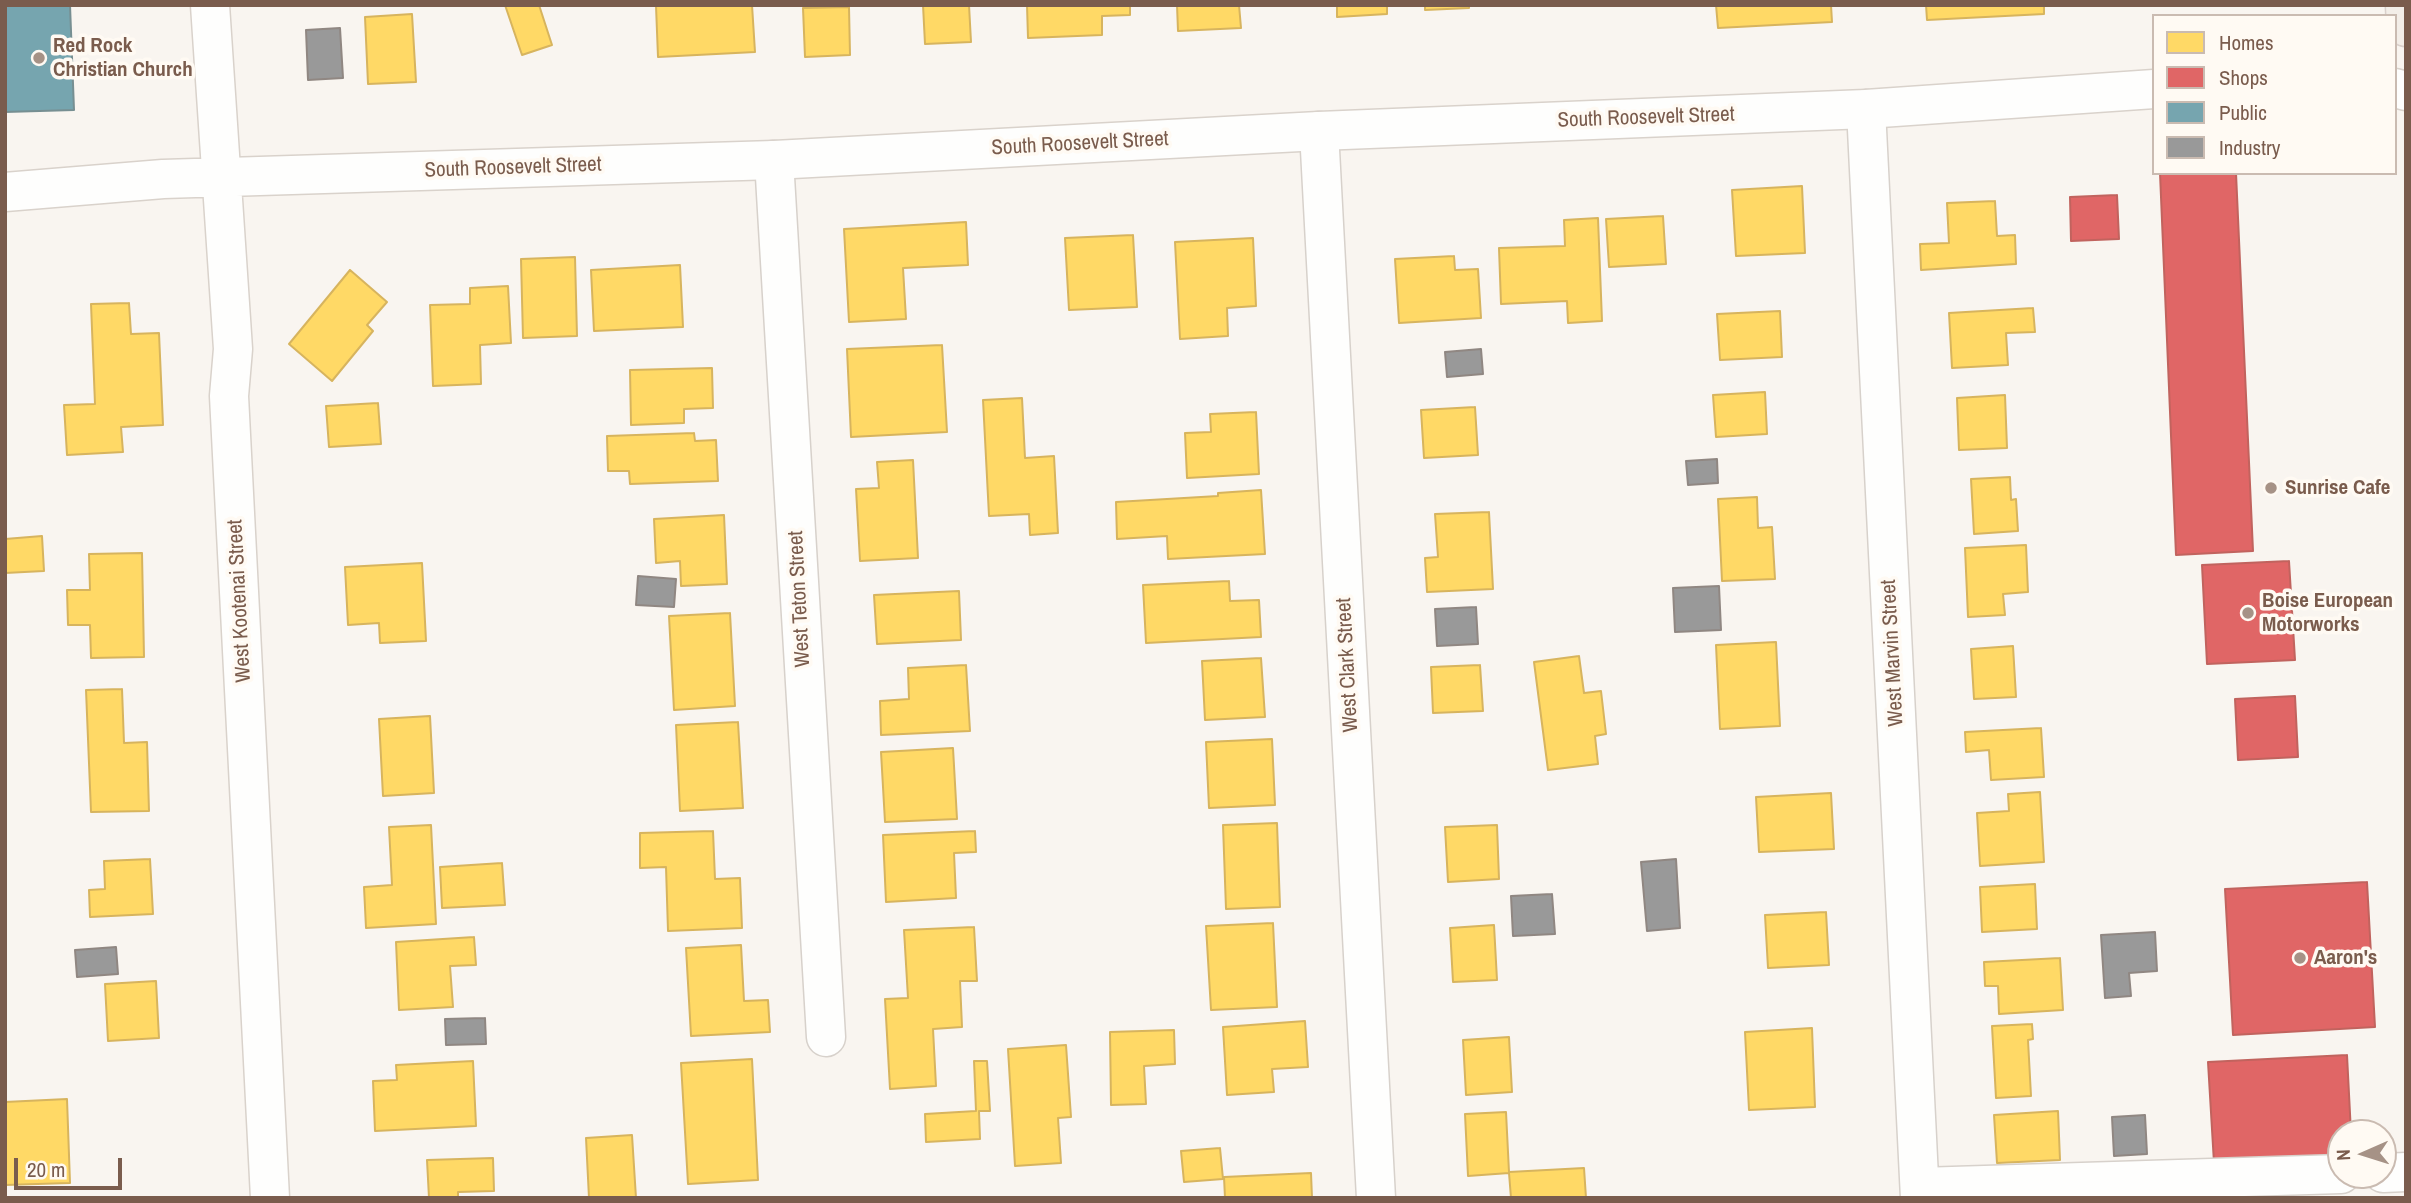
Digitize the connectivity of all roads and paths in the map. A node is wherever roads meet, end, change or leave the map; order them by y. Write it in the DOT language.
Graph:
graph roads {
  1 [pos="210,5"];
  2 [pos="2404,5"];
  3 [pos="2406,27"];
  4 [pos="2152,89"];
  5 [pos="1866,109"];
  6 [pos="1320,131"];
  7 [pos="774,160"];
  8 [pos="221,177"];
  9 [pos="5,192"];
  10 [pos="826,1037"];
  11 [pos="2327,1175"];
  12 [pos="1920,1192"];
  13 [pos="270,1198"];
  14 [pos="1376,1198"];
  1 -- 8 [label="street, West Kootenai Street"];
  2 -- 3 [label="main road"];
  4 -- 5 [label="street, South Roosevelt Street"];
  5 -- 6 [label="street, South Roosevelt Street"];
  5 -- 12 [label="street, West Marvin Street"];
  6 -- 7 [label="street, South Roosevelt Street"];
  6 -- 14 [label="street, West Clark Street"];
  7 -- 8 [label="street, South Roosevelt Street"];
  7 -- 10 [label="street, West Teton Street"];
  8 -- 9 [label="street, South Roosevelt Street"];
  8 -- 13 [label="street, West Kootenai Street"];
  11 -- 12 [label="street"];
}
